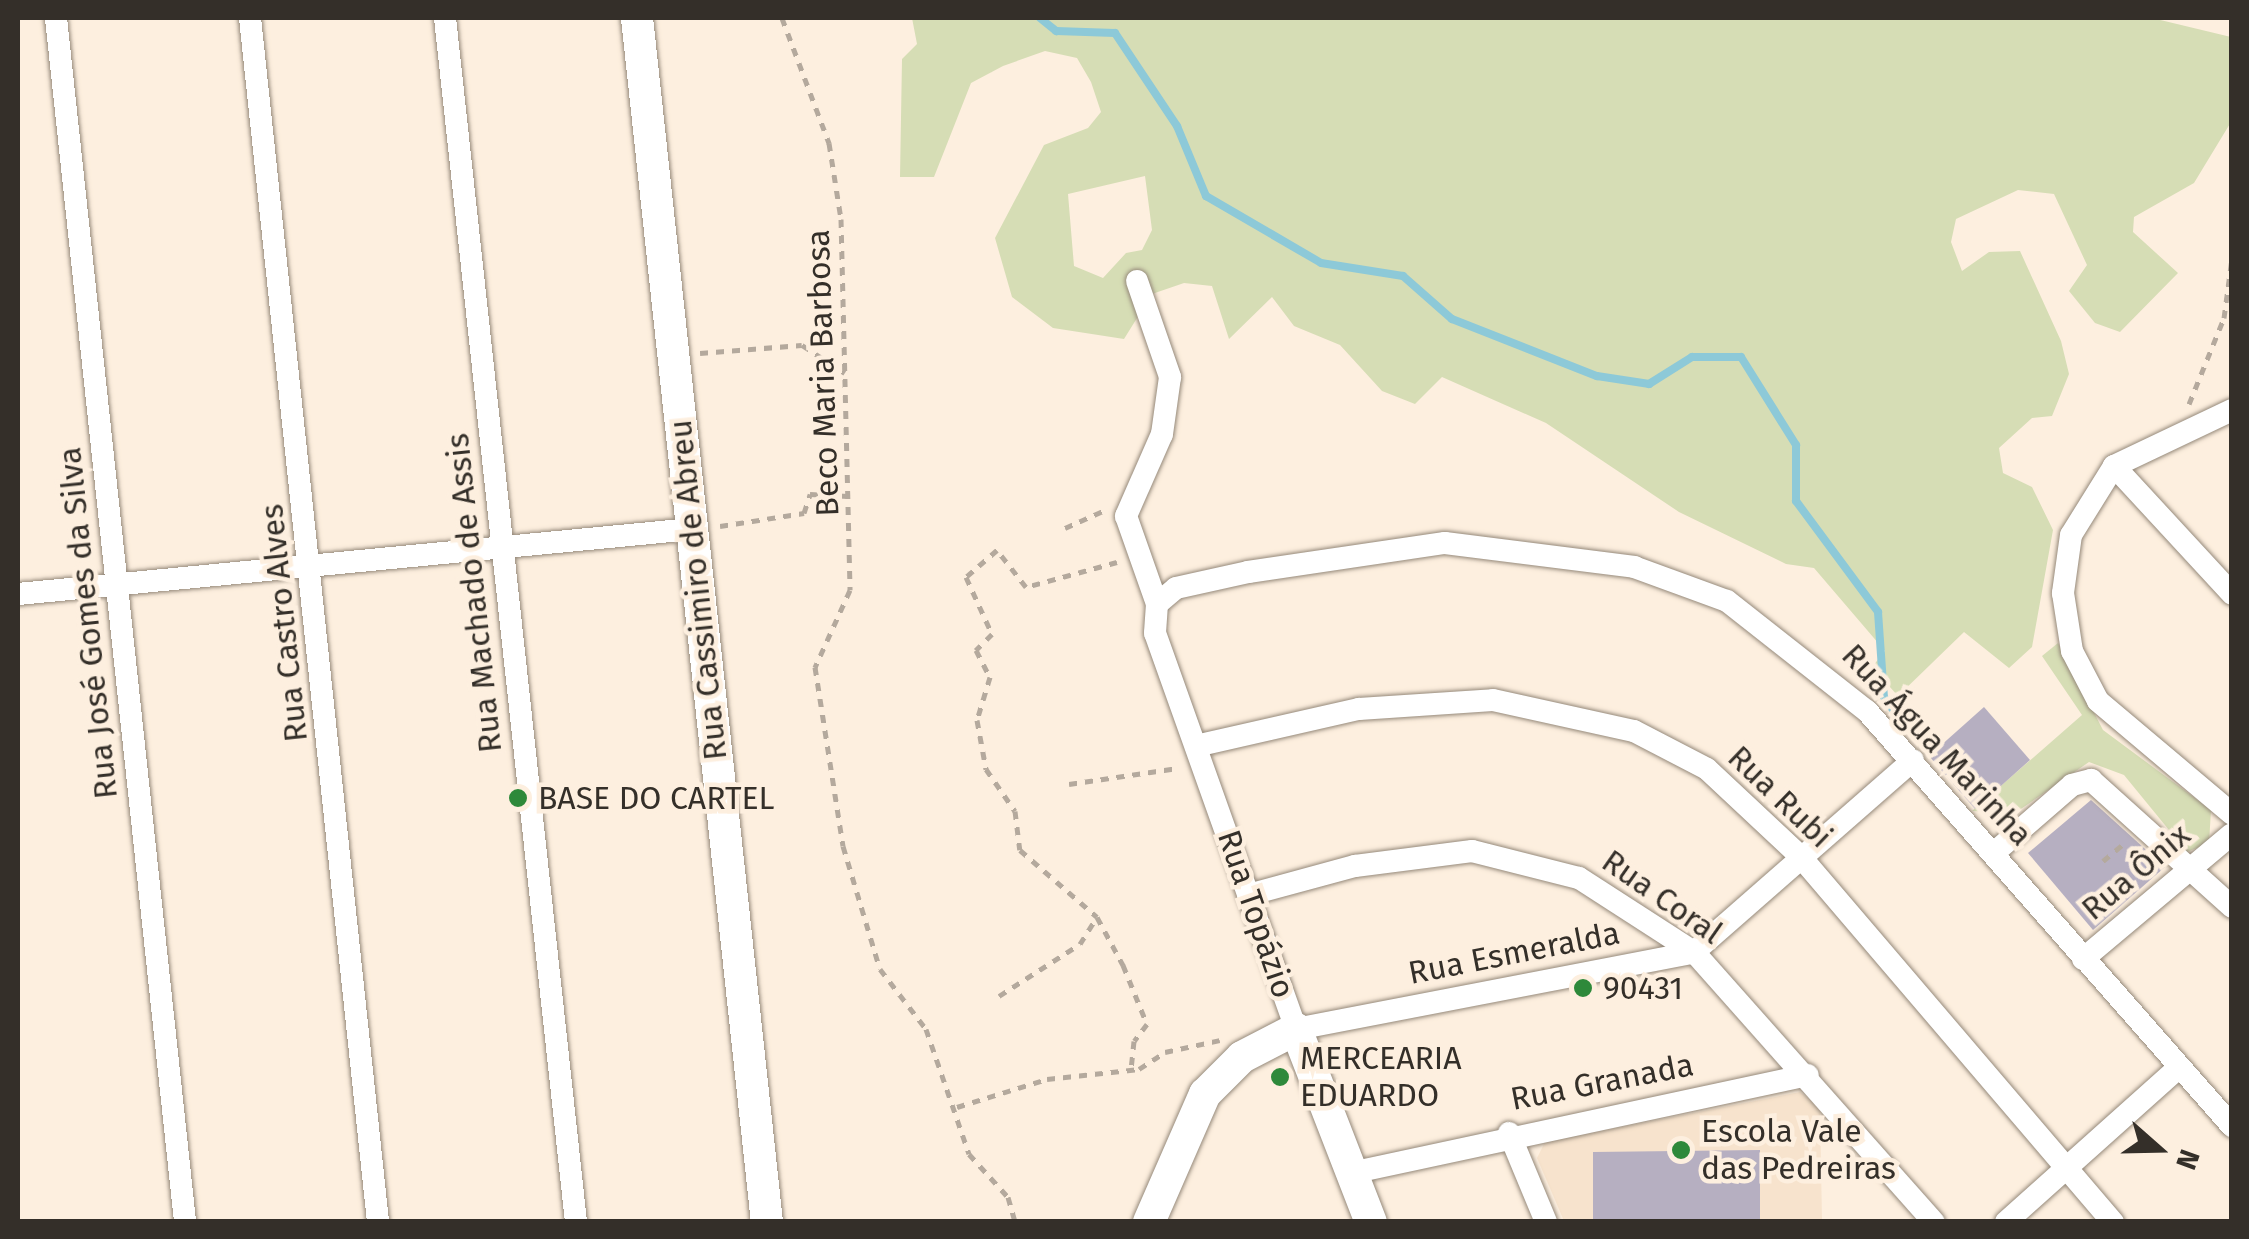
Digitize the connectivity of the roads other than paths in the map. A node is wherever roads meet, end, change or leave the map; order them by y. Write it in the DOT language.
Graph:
graph roads {
  1 [pos="56,18"];
  2 [pos="250,18"];
  3 [pos="444,18"];
  4 [pos="636,18"];
  5 [pos="1137,281"];
  6 [pos="2232,410"];
  7 [pos="2114,466"];
  8 [pos="692,529"];
  9 [pos="504,550"];
  10 [pos="312,571"];
  11 [pos="117,589"];
  12 [pos="18,594"];
  13 [pos="2232,594"];
  14 [pos="1157,604"];
  15 [pos="1202,752"];
  16 [pos="1912,760"];
  17 [pos="2232,814"];
  18 [pos="2232,834"];
  19 [pos="1996,852"];
  20 [pos="1800,856"];
  21 [pos="2193,866"];
  22 [pos="1248,895"];
  23 [pos="2232,908"];
  24 [pos="1694,952"];
  25 [pos="2084,959"];
  26 [pos="1296,1029"];
  27 [pos="2178,1068"];
  28 [pos="1808,1075"];
  29 [pos="2232,1126"];
  30 [pos="1510,1133"];
  31 [pos="2067,1168"];
  32 [pos="1352,1173"];
  33 [pos="185,1222"];
  34 [pos="378,1222"];
  35 [pos="576,1222"];
  36 [pos="767,1222"];
  37 [pos="1149,1222"];
  38 [pos="1371,1222"];
  39 [pos="1546,1222"];
  40 [pos="1934,1222"];
  41 [pos="2006,1222"];
  42 [pos="2114,1222"];
  1 -- 11 [label="street, Rua José Gomes da Silva"];
  2 -- 10 [label="street, Rua Castro Alves"];
  3 -- 9 [label="street, Rua Machado de Assis"];
  4 -- 8 [label="street, Rua Cassimiro de Abreu"];
  5 -- 14 [label="street, Rua Topázio"];
  6 -- 7 [label="street"];
  7 -- 13 [label="street"];
  7 -- 17 [label="street"];
  8 -- 9 [label="street"];
  8 -- 36 [label="street, Rua Cassimiro de Abreu"];
  9 -- 10 [label="street"];
  9 -- 35 [label="street, Rua Machado de Assis"];
  10 -- 11 [label="street"];
  10 -- 34 [label="street, Rua Castro Alves"];
  11 -- 12 [label="street"];
  11 -- 33 [label="street, Rua José Gomes da Silva"];
  14 -- 15 [label="street, Rua Topázio"];
  14 -- 16 [label="street, Rua Água Marinha"];
  15 -- 20 [label="street, Rua Rubi"];
  15 -- 22 [label="street, Rua Topázio"];
  16 -- 19 [label="street, Rua Água Marinha"];
  16 -- 20 [label="street"];
  18 -- 21 [label="street, Rua Ônix"];
  19 -- 21 [label="street"];
  19 -- 25 [label="street, Rua Água Marinha"];
  20 -- 24 [label="street"];
  20 -- 31 [label="street, Rua Rubi"];
  21 -- 23 [label="street"];
  21 -- 25 [label="street, Rua Ônix"];
  22 -- 24 [label="street, Rua Coral"];
  22 -- 26 [label="street, Rua Topázio"];
  24 -- 26 [label="street, Rua Esmeralda"];
  24 -- 28 [label="street, Rua Coral"];
  25 -- 27 [label="street, Rua Água Marinha"];
  26 -- 32 [label="street, Rua Topázio"];
  26 -- 37 [label="street"];
  27 -- 29 [label="street, Rua Água Marinha"];
  27 -- 31 [label="street"];
  28 -- 30 [label="street, Rua Granada"];
  28 -- 40 [label="street, Rua Coral"];
  30 -- 32 [label="street, Rua Granada"];
  30 -- 39 [label="street"];
  31 -- 41 [label="street"];
  31 -- 42 [label="street, Rua Rubi"];
  32 -- 38 [label="street, Rua Topázio"];
}
